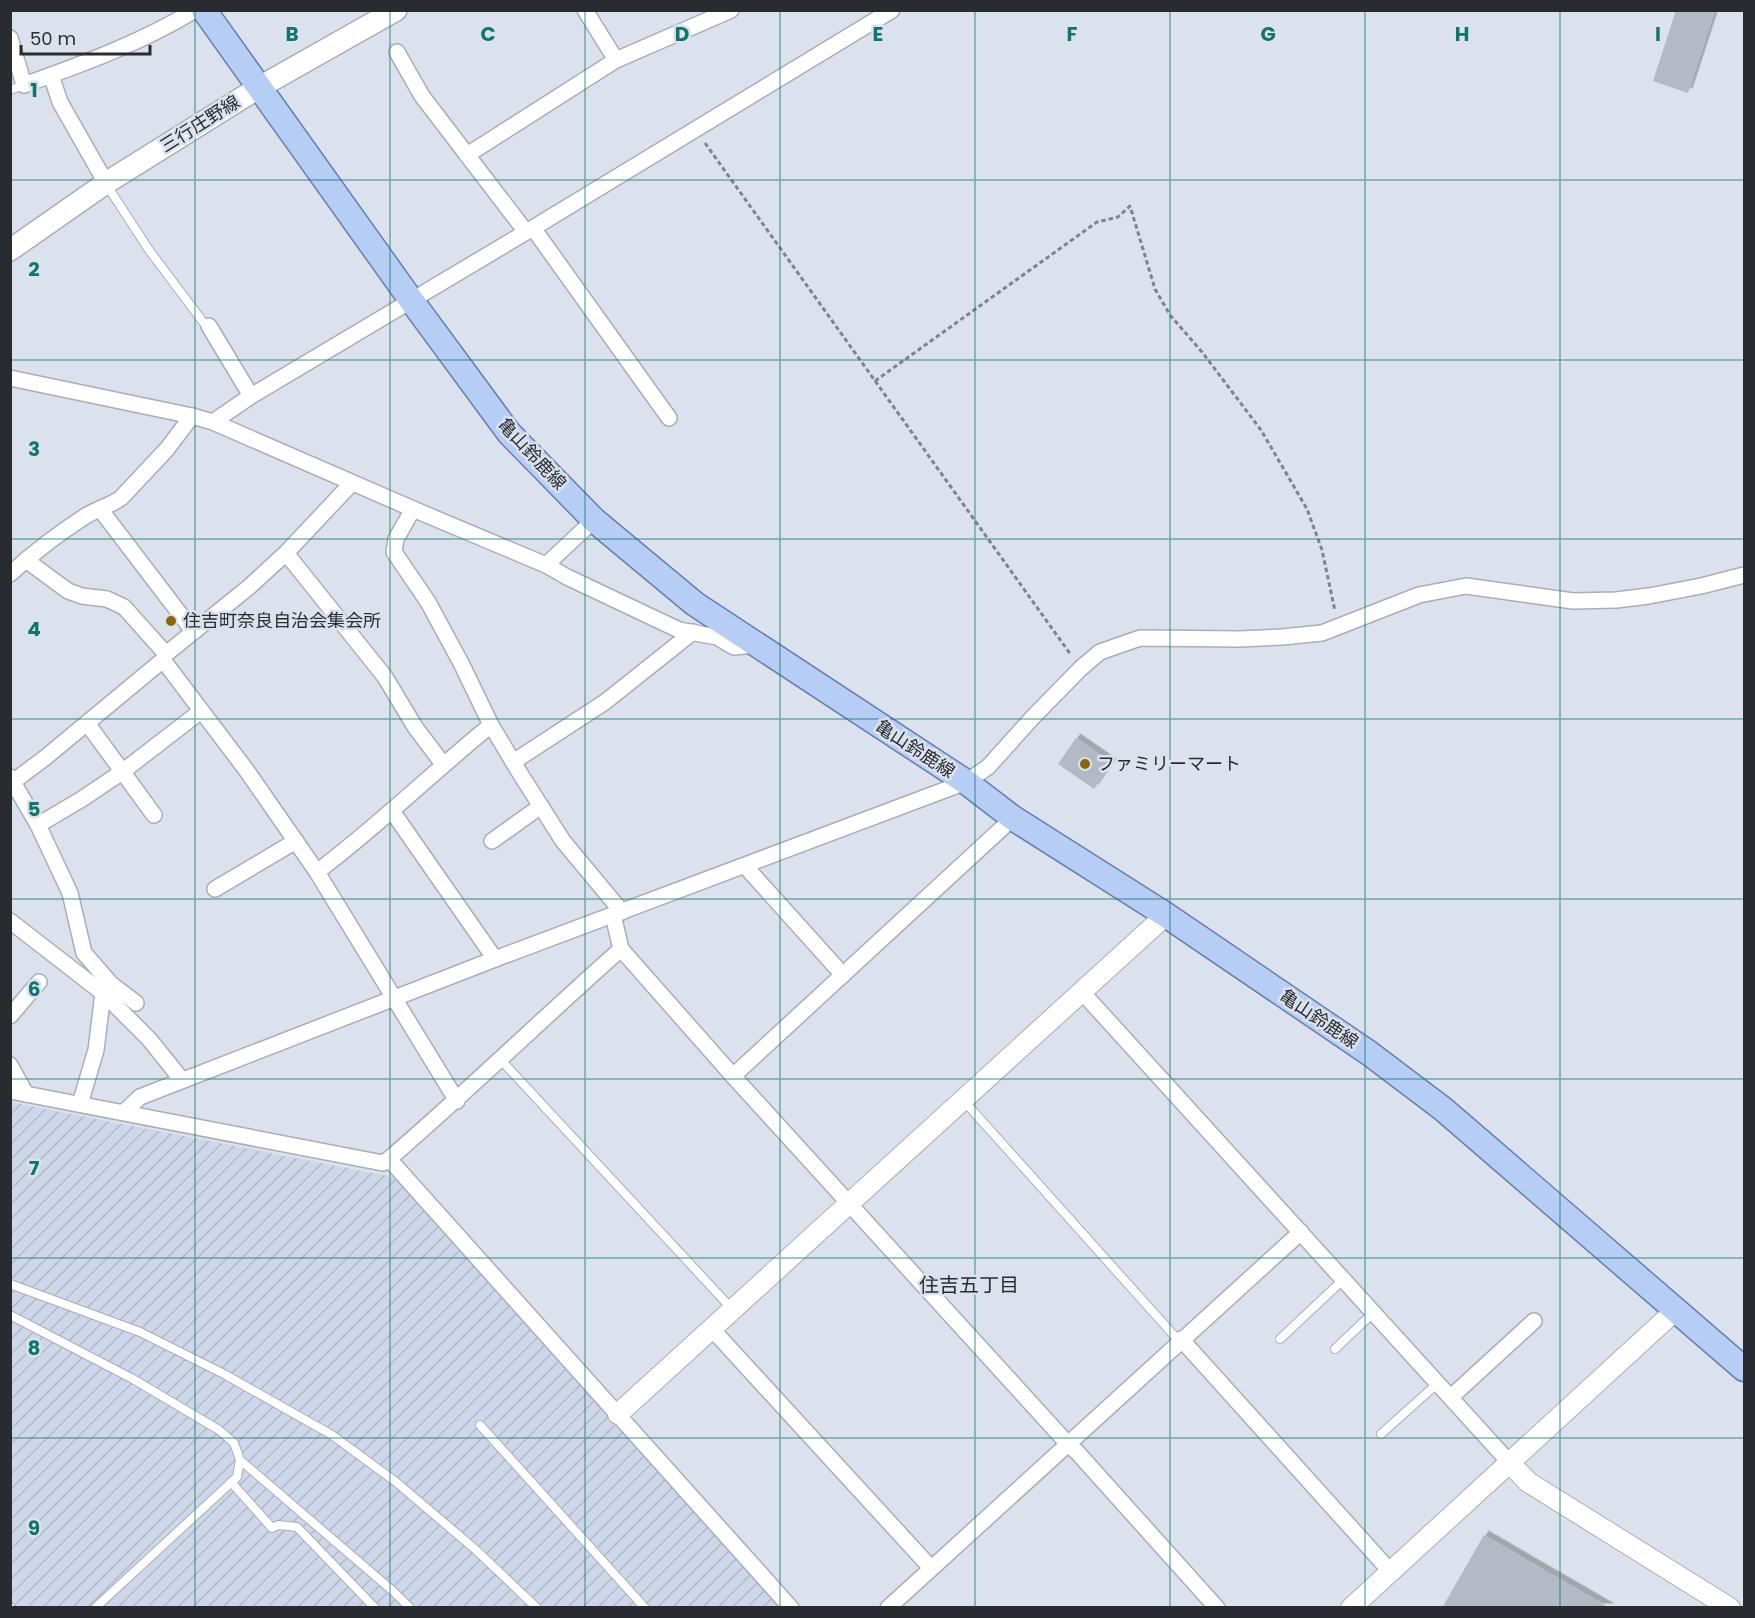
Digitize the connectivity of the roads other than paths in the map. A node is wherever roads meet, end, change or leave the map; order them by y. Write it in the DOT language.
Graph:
graph roads {
  1 [pos="195,10"];
  2 [pos="204,10"];
  3 [pos="396,10"];
  4 [pos="585,10"];
  5 [pos="731,10"];
  6 [pos="892,10"];
  7 [pos="10,38"];
  8 [pos="397,52"];
  9 [pos="616,60"];
  10 [pos="51,75"];
  11 [pos="17,87"];
  12 [pos="258,88"];
  13 [pos="467,155"];
  14 [pos="106,183"];
  15 [pos="530,230"];
  16 [pos="10,250"];
  17 [pos="411,300"];
  18 [pos="208,326"];
  19 [pos="10,378"];
  20 [pos="251,396"];
  21 [pos="192,416"];
  22 [pos="669,418"];
  23 [pos="213,422"];
  24 [pos="352,483"];
  25 [pos="100,509"];
  26 [pos="413,509"];
  27 [pos="594,520"];
  28 [pos="286,553"];
  29 [pos="26,560"];
  30 [pos="546,565"];
  31 [pos="11,571"];
  32 [pos="1744,575"];
  33 [pos="193,631"];
  34 [pos="693,632"];
  35 [pos="756,645"];
  36 [pos="165,657"];
  37 [pos="201,711"];
  38 [pos="87,723"];
  39 [pos="491,724"];
  40 [pos="513,762"];
  41 [pos="444,764"];
  42 [pos="122,772"];
  43 [pos="966,782"];
  44 [pos="13,787"];
  45 [pos="541,806"];
  46 [pos="392,811"];
  47 [pos="154,815"];
  48 [pos="1013,818"];
  49 [pos="38,825"];
  50 [pos="296,841"];
  51 [pos="492,841"];
  52 [pos="745,866"];
  53 [pos="317,872"];
  54 [pos="215,889"];
  55 [pos="618,914"];
  56 [pos="1166,915"];
  57 [pos="10,921"];
  58 [pos="621,949"];
  59 [pos="495,959"];
  60 [pos="843,975"];
  61 [pos="39,982"];
  62 [pos="107,989"];
  63 [pos="1082,992"];
  64 [pos="395,998"];
  65 [pos="136,1003"];
  66 [pos="10,1016"];
  67 [pos="500,1059"];
  68 [pos="10,1065"];
  69 [pos="733,1076"];
  70 [pos="182,1080"];
  71 [pos="10,1091"];
  72 [pos="26,1094"];
  73 [pos="963,1100"];
  74 [pos="457,1101"];
  75 [pos="80,1104"];
  76 [pos="124,1112"];
  77 [pos="389,1159"];
  78 [pos="849,1202"];
  79 [pos="1301,1232"];
  80 [pos="1344,1279"];
  81 [pos="10,1284"];
  82 [pos="1677,1309"];
  83 [pos="732,1310"];
  84 [pos="1374,1312"];
  85 [pos="10,1315"];
  86 [pos="1534,1321"];
  87 [pos="711,1328"];
  88 [pos="1280,1339"];
  89 [pos="1180,1340"];
  90 [pos="1335,1349"];
  91 [pos="1744,1369"];
  92 [pos="1438,1383"];
  93 [pos="1451,1396"];
  94 [pos="618,1414"];
  95 [pos="480,1425"];
  96 [pos="1382,1434"];
  97 [pos="1067,1443"];
  98 [pos="240,1460"];
  99 [pos="1509,1462"];
  100 [pos="231,1482"];
  101 [pos="931,1568"];
  102 [pos="1390,1571"];
  103 [pos="95,1608"];
  104 [pos="375,1608"];
  105 [pos="410,1608"];
  106 [pos="537,1608"];
  107 [pos="645,1608"];
  108 [pos="791,1608"];
  109 [pos="888,1608"];
  110 [pos="1217,1608"];
  111 [pos="1351,1608"];
  112 [pos="1730,1608"];
  1 -- 10 [label="street"];
  2 -- 12 [label="main road, 亀山鈴鹿線"];
  3 -- 12 [label="main road, 三行庄野線"];
  4 -- 9 [label="street"];
  5 -- 9 [label="street"];
  6 -- 15 [label="street"];
  7 -- 11 [label="street"];
  8 -- 13 [label="street"];
  9 -- 13 [label="street"];
  10 -- 11 [label="street"];
  10 -- 14 [label="street"];
  12 -- 14 [label="main road, 三行庄野線"];
  12 -- 17 [label="main road, 亀山鈴鹿線"];
  13 -- 15 [label="street"];
  14 -- 16 [label="main road, 三行庄野線"];
  14 -- 18 [label="lane"];
  15 -- 17 [label="street"];
  15 -- 22 [label="street"];
  17 -- 20 [label="street"];
  17 -- 27 [label="main road, 亀山鈴鹿線"];
  18 -- 20 [label="street"];
  19 -- 21 [label="street"];
  20 -- 23 [label="street"];
  21 -- 23 [label="street"];
  21 -- 25 [label="street"];
  23 -- 24 [label="street"];
  24 -- 26 [label="street"];
  24 -- 28 [label="street"];
  25 -- 29 [label="street"];
  25 -- 33 [label="street"];
  26 -- 30 [label="street"];
  26 -- 39 [label="street"];
  27 -- 30 [label="street"];
  27 -- 35 [label="main road, 亀山鈴鹿線"];
  28 -- 33 [label="street"];
  28 -- 41 [label="street"];
  29 -- 31 [label="street"];
  29 -- 36 [label="street"];
  30 -- 34 [label="street"];
  32 -- 43 [label="street"];
  33 -- 36 [label="street"];
  34 -- 35 [label="street"];
  34 -- 40 [label="street"];
  35 -- 43 [label="main road, 亀山鈴鹿線"];
  36 -- 37 [label="street"];
  36 -- 38 [label="street"];
  37 -- 42 [label="street"];
  37 -- 50 [label="street"];
  38 -- 42 [label="street"];
  38 -- 44 [label="street"];
  39 -- 40 [label="street"];
  39 -- 41 [label="street"];
  40 -- 45 [label="street"];
  41 -- 46 [label="street"];
  42 -- 47 [label="street"];
  42 -- 49 [label="street"];
  43 -- 48 [label="main road, 亀山鈴鹿線"];
  43 -- 52 [label="street"];
  44 -- 49 [label="street"];
  45 -- 51 [label="street"];
  45 -- 55 [label="street"];
  46 -- 53 [label="street"];
  46 -- 59 [label="street"];
  48 -- 56 [label="main road, 亀山鈴鹿線"];
  48 -- 60 [label="street"];
  49 -- 62 [label="street"];
  50 -- 53 [label="street"];
  50 -- 54 [label="street"];
  52 -- 55 [label="street"];
  52 -- 60 [label="street"];
  53 -- 64 [label="street"];
  55 -- 58 [label="street"];
  55 -- 59 [label="street"];
  56 -- 63 [label="street"];
  56 -- 82 [label="main road, 亀山鈴鹿線"];
  57 -- 62 [label="street"];
  58 -- 67 [label="street"];
  58 -- 69 [label="street"];
  59 -- 64 [label="street"];
  60 -- 69 [label="street"];
  61 -- 66 [label="street"];
  62 -- 65 [label="street"];
  62 -- 70 [label="street"];
  62 -- 75 [label="street"];
  63 -- 73 [label="street"];
  63 -- 79 [label="street"];
  64 -- 70 [label="street"];
  64 -- 74 [label="street"];
  67 -- 74 [label="street"];
  67 -- 83 [label="lane"];
  68 -- 72 [label="street"];
  69 -- 78 [label="street"];
  70 -- 76 [label="street"];
  71 -- 72 [label="street"];
  72 -- 75 [label="street"];
  73 -- 78 [label="street"];
  73 -- 89 [label="lane"];
  74 -- 77 [label="street"];
  75 -- 76 [label="street"];
  76 -- 77 [label="street"];
  77 -- 94 [label="street"];
  78 -- 83 [label="street"];
  78 -- 97 [label="street"];
  79 -- 80 [label="street"];
  79 -- 89 [label="street"];
  80 -- 84 [label="street"];
  80 -- 88 [label="lane"];
  81 -- 106 [label="lane"];
  82 -- 91 [label="main road, 亀山鈴鹿線"];
  82 -- 99 [label="street"];
  83 -- 87 [label="street"];
  84 -- 90 [label="lane"];
  84 -- 92 [label="street"];
  85 -- 98 [label="lane"];
  86 -- 93 [label="street"];
  87 -- 94 [label="street"];
  87 -- 101 [label="street"];
  89 -- 97 [label="street"];
  89 -- 102 [label="street"];
  92 -- 93 [label="street"];
  92 -- 96 [label="lane"];
  93 -- 99 [label="street"];
  94 -- 108 [label="street"];
  95 -- 107 [label="lane"];
  97 -- 101 [label="street"];
  97 -- 110 [label="street"];
  98 -- 100 [label="lane"];
  98 -- 105 [label="lane"];
  99 -- 102 [label="street"];
  99 -- 112 [label="street"];
  100 -- 103 [label="lane"];
  100 -- 104 [label="lane"];
  101 -- 109 [label="street"];
  102 -- 111 [label="street"];
}
